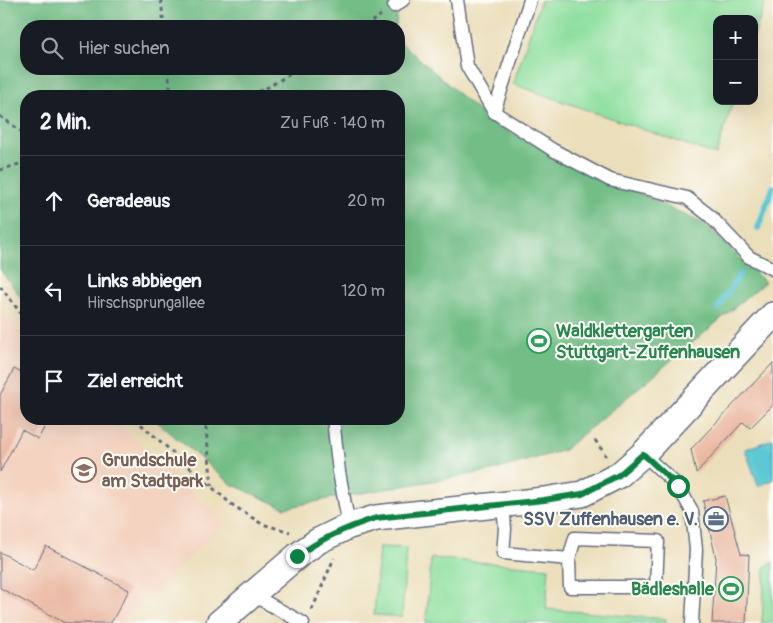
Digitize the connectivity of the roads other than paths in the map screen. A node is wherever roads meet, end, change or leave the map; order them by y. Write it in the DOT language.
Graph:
graph roads {
  1 [pos="457,0"];
  2 [pos="530,0"];
  3 [pos="494,112"];
  4 [pos="773,269"];
  5 [pos="773,315"];
  6 [pos="334,425"];
  7 [pos="643,454"];
  8 [pos="503,503"];
  9 [pos="349,526"];
  10 [pos="569,559"];
  11 [pos="253,595"];
  12 [pos="306,619"];
  13 [pos="219,623"];
  14 [pos="692,623"];
  1 -- 3 [label="lane"];
  2 -- 3 [label="lane"];
  3 -- 4 [label="lane"];
  5 -- 7 [label="street"];
  6 -- 9 [label="lane"];
  7 -- 8 [label="street"];
  7 -- 14 [label="lane"];
  8 -- 9 [label="street"];
  8 -- 10 [label="lane"];
  9 -- 11 [label="street"];
  10 -- 10 [label="lane"];
  11 -- 12 [label="lane"];
  11 -- 13 [label="street"];
}
